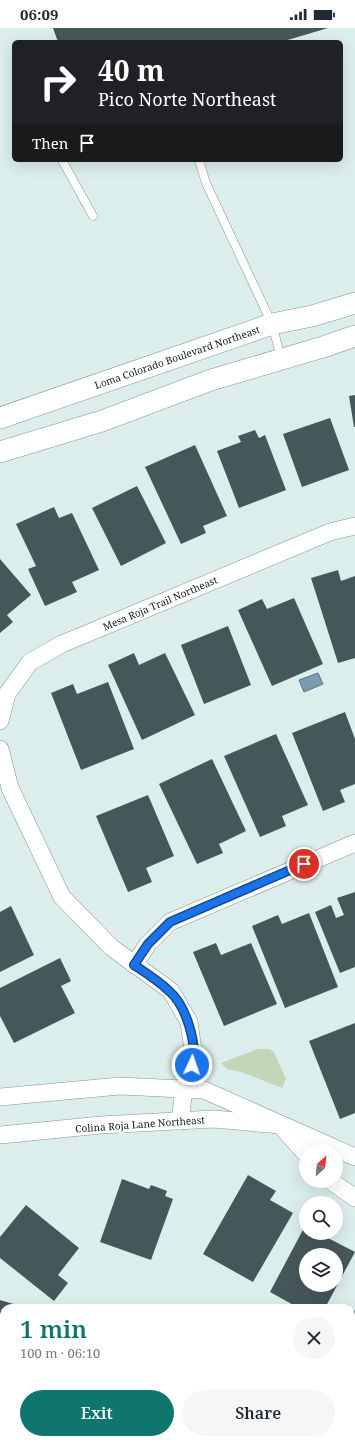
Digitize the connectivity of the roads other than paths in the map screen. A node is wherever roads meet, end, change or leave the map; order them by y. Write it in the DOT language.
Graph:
graph roads {
  1 [pos="63,162"];
  2 [pos="201,162"];
  3 [pos="94,216"];
  4 [pos="355,303"];
  5 [pos="272,324"];
  6 [pos="355,336"];
  7 [pos="282,360"];
  8 [pos="0,418"];
  9 [pos="0,452"];
  10 [pos="355,526"];
  11 [pos="0,721"];
  12 [pos="0,749"];
  13 [pos="355,843"];
  14 [pos="134,965"];
  15 [pos="184,1089"];
  16 [pos="0,1097"];
  17 [pos="180,1121"];
  18 [pos="280,1125"];
  19 [pos="0,1136"];
  20 [pos="299,1146"];
  21 [pos="355,1158"];
  22 [pos="341,1188"];
  23 [pos="355,1198"];
  1 -- 3 [label="lane"];
  2 -- 5 [label="lane"];
  4 -- 5 [label="street, Loma Colorado Boulevard Northeast"];
  5 -- 7 [label="lane"];
  5 -- 8 [label="street, Loma Colorado Boulevard Northeast"];
  6 -- 7 [label="street"];
  7 -- 9 [label="street"];
  10 -- 11 [label="street, Mesa Roja Trail Northeast"];
  12 -- 14 [label="street"];
  13 -- 14 [label="street"];
  14 -- 15 [label="street"];
  15 -- 16 [label="street, Colina Roja Lane Northeast"];
  15 -- 17 [label="street"];
  15 -- 18 [label="street, Colina Roja Lane Northeast"];
  17 -- 18 [label="street, Colina Roja Lane Northeast"];
  17 -- 19 [label="street, Colina Roja Lane Northeast"];
  18 -- 20 [label="street, Colina Roja Lane Northeast"];
  18 -- 21 [label="street, Colina Roja Lane Northeast"];
  22 -- 23 [label="street"];
}
